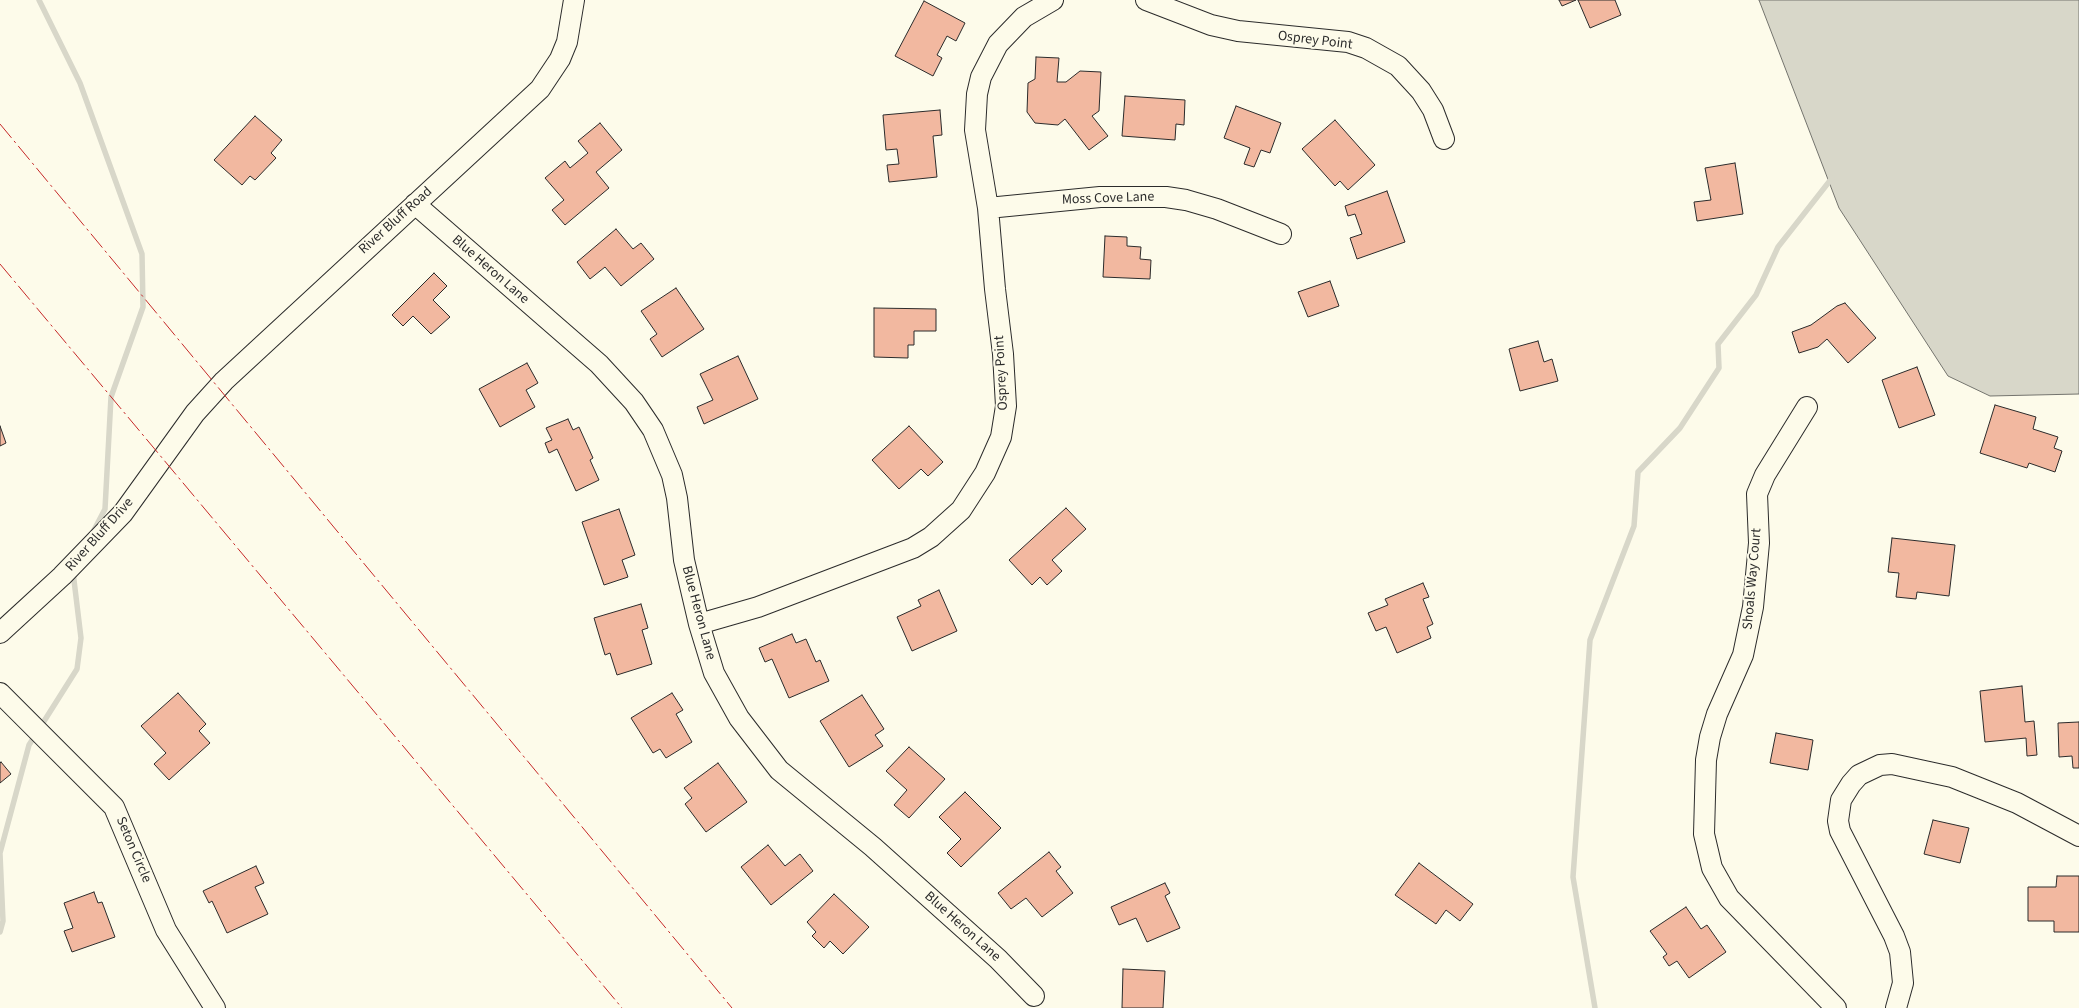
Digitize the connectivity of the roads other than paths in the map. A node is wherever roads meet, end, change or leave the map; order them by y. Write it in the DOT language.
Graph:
graph roads {
  1 [pos="574,0"];
  2 [pos="1053,0"];
  3 [pos="1146,0"];
  4 [pos="1444,139"];
  5 [pos="415,204"];
  6 [pos="988,208"];
  7 [pos="1282,234"];
  8 [pos="1807,407"];
  9 [pos="187,425"];
  10 [pos="699,624"];
  11 [pos="0,634"];
  12 [pos="0,693"];
  13 [pos="2079,836"];
  14 [pos="1034,996"];
  15 [pos="215,1008"];
  16 [pos="1836,1008"];
  17 [pos="1896,1008"];
  1 -- 5 [label="street, River Bluff Road"];
  2 -- 6 [label="street, Osprey Point"];
  3 -- 4 [label="street, Osprey Point"];
  5 -- 9 [label="street, River Bluff Road"];
  5 -- 10 [label="street, Blue Heron Lane"];
  6 -- 7 [label="street, Moss Cove Lane"];
  6 -- 10 [label="street, Osprey Point"];
  8 -- 16 [label="street, Shoals Way Court"];
  9 -- 11 [label="street, River Bluff Drive"];
  10 -- 14 [label="street, Blue Heron Lane"];
  12 -- 15 [label="street, Seton Circle"];
  13 -- 17 [label="street"];
}
